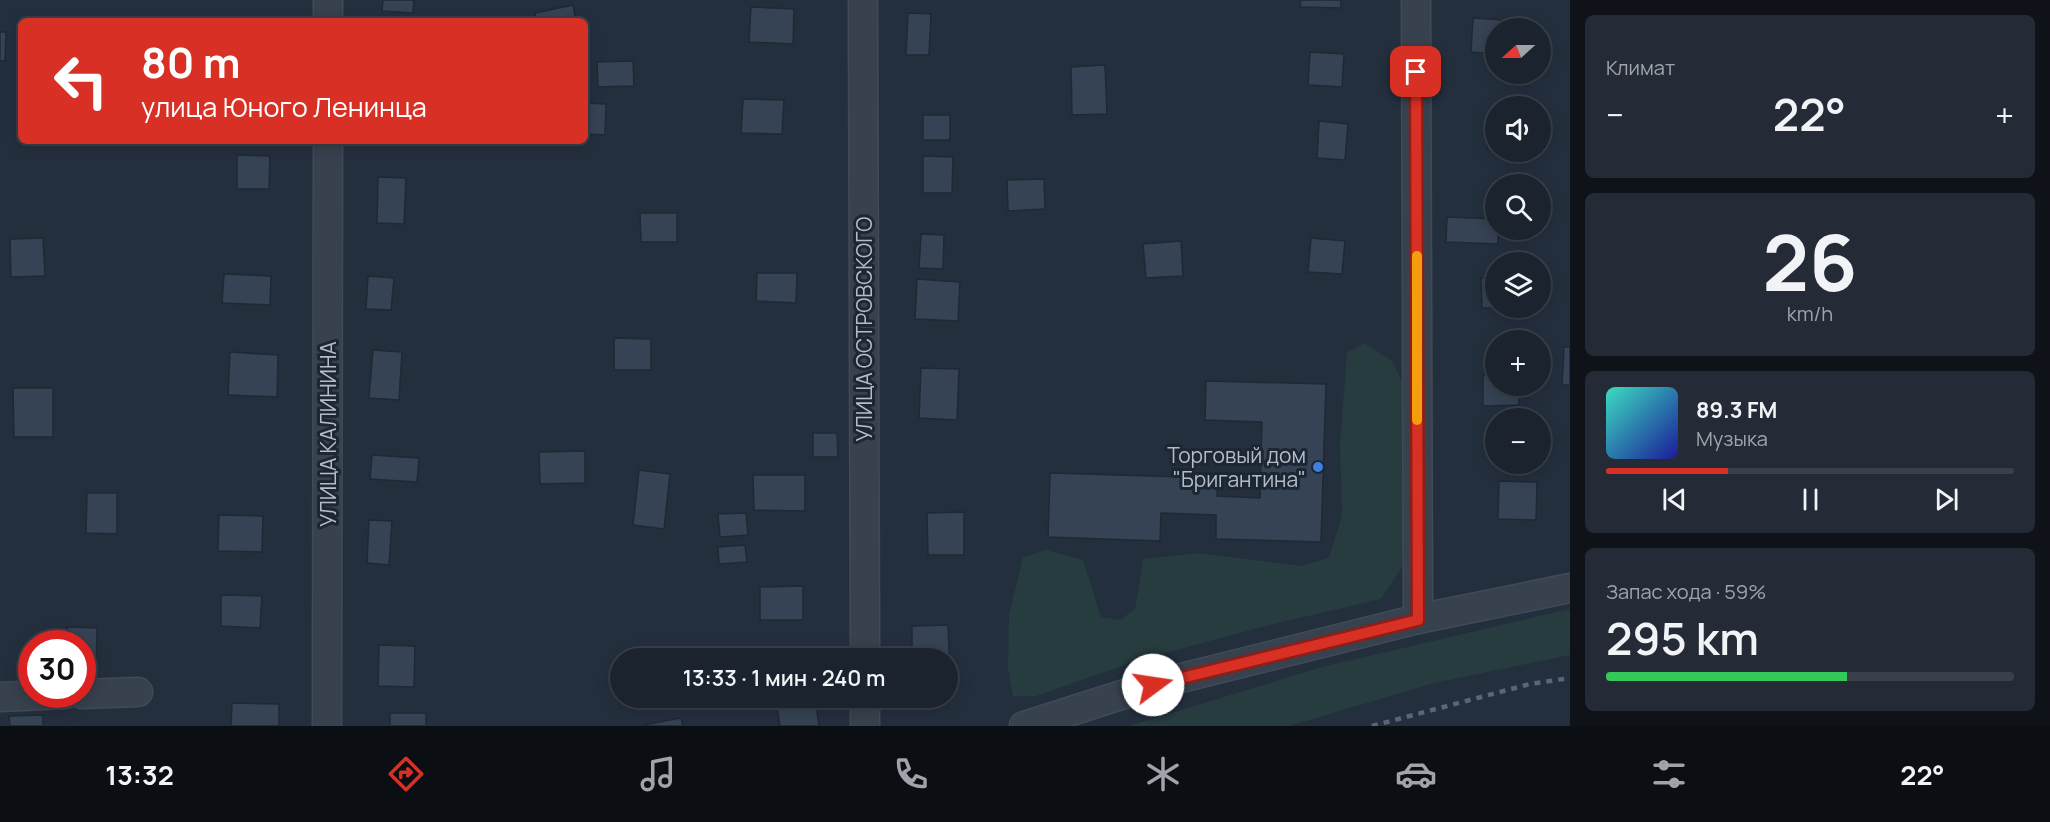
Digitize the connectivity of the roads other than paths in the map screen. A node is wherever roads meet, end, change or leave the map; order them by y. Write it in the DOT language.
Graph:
graph roads {
  1 [pos="328,0"];
  2 [pos="863,0"];
  3 [pos="1416,0"];
  4 [pos="328,18"];
  5 [pos="328,144"];
  6 [pos="1570,588"];
  7 [pos="1418,620"];
  8 [pos="865,648"];
  9 [pos="138,692"];
  10 [pos="96,694"];
  11 [pos="18,696"];
  12 [pos="0,697"];
  13 [pos="865,708"];
  14 [pos="327,726"];
  15 [pos="865,726"];
  16 [pos="1024,726"];
  1 -- 4 [label="street"];
  2 -- 8 [label="street, УЛИЦА ОСТРОВСКОГО"];
  3 -- 7 [label="street"];
  5 -- 14 [label="street, УЛИЦА КАЛИНИНА"];
  6 -- 7 [label="street"];
  7 -- 16 [label="street"];
  9 -- 10 [label="street"];
  11 -- 12 [label="street"];
  13 -- 15 [label="street"];
}
